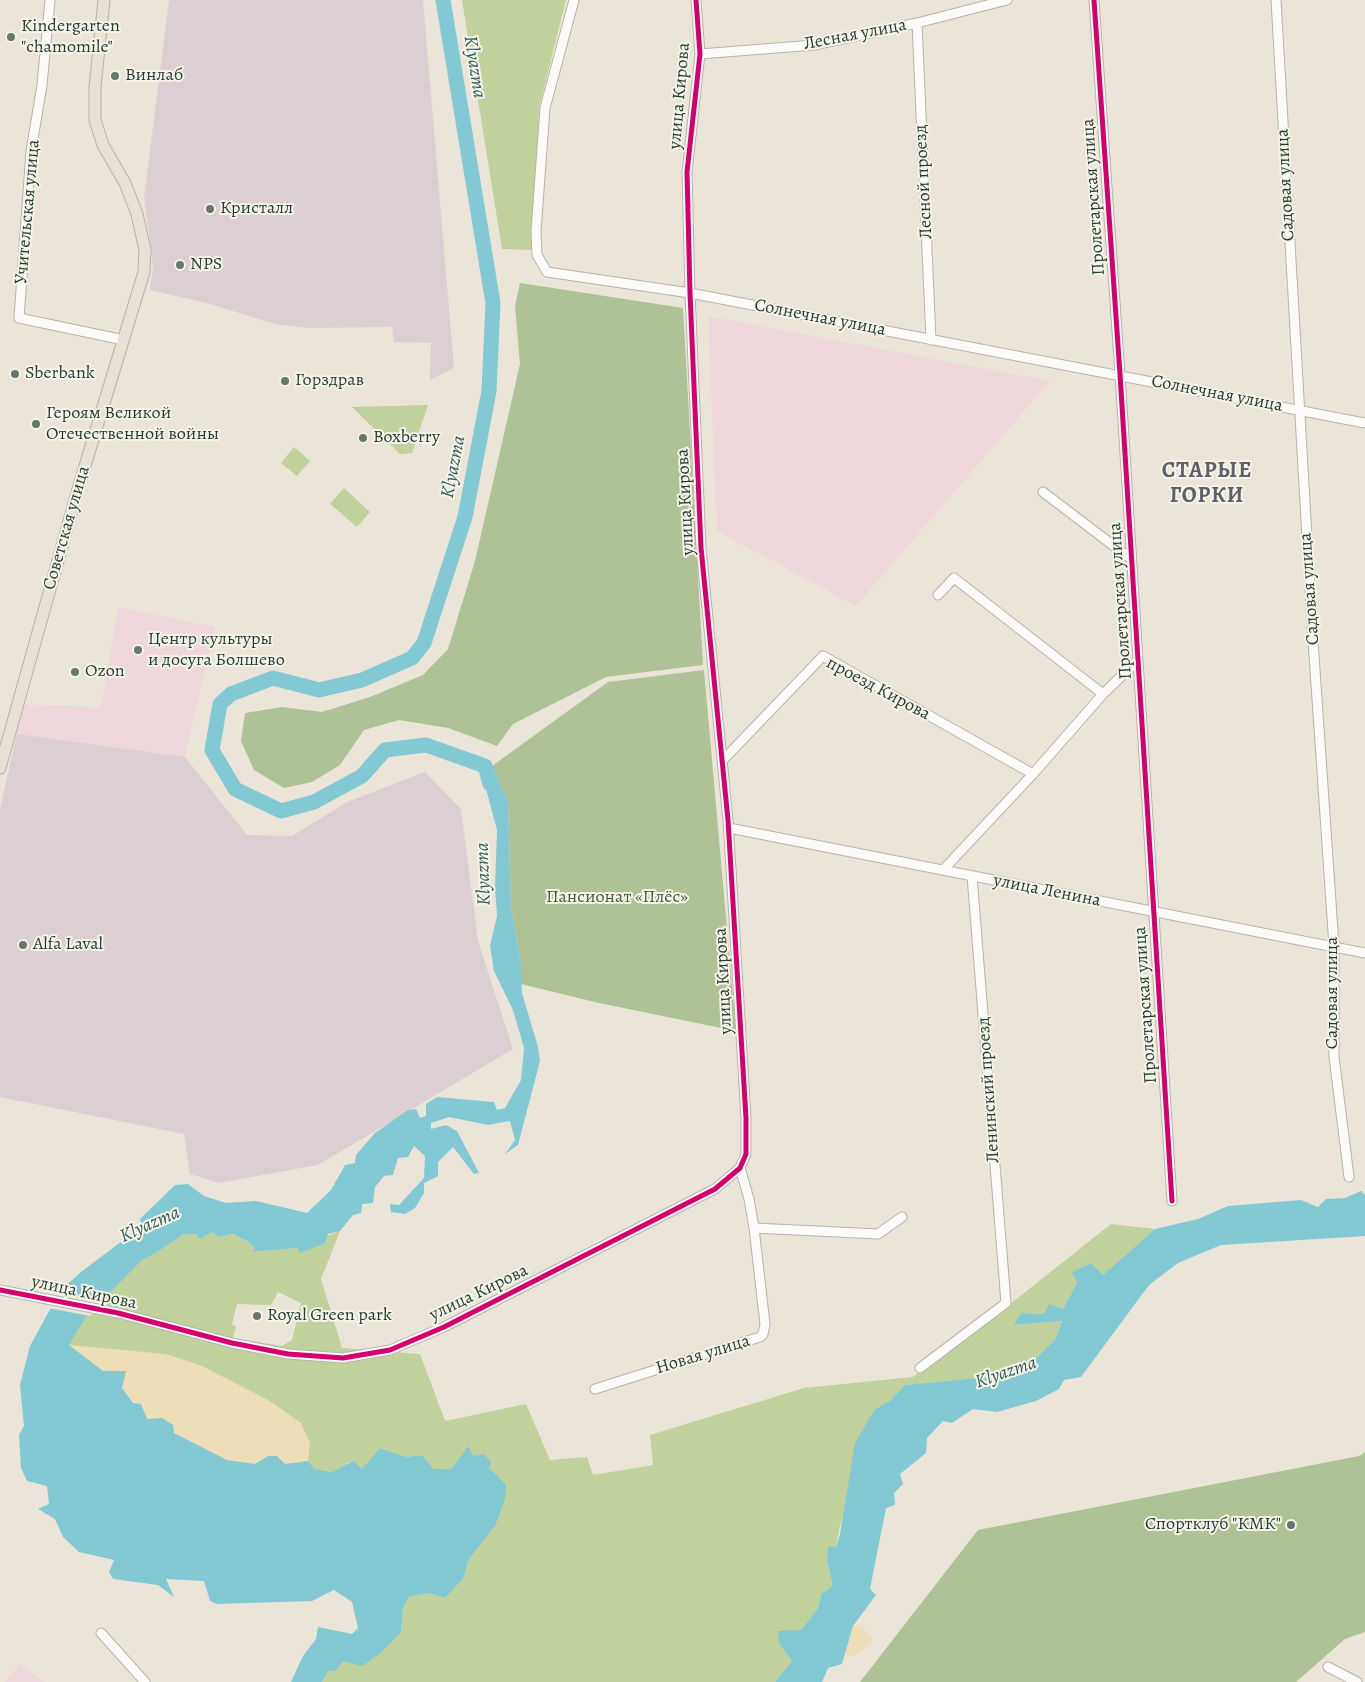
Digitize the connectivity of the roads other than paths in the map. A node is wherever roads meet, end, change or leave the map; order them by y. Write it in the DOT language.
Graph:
graph roads {
  1 [pos="50,0"];
  2 [pos="104,0"];
  3 [pos="574,0"];
  4 [pos="696,0"];
  5 [pos="1007,0"];
  6 [pos="1094,0"];
  7 [pos="1276,0"];
  8 [pos="918,23"];
  9 [pos="700,54"];
  10 [pos="690,293"];
  11 [pos="124,340"];
  12 [pos="932,340"];
  13 [pos="1120,374"];
  14 [pos="1299,410"];
  15 [pos="1365,423"];
  16 [pos="1043,492"];
  17 [pos="1131,559"];
  18 [pos="938,594"];
  19 [pos="1138,660"];
  20 [pos="1104,694"];
  21 [pos="724,760"];
  22 [pos="0,768"];
  23 [pos="1033,774"];
  24 [pos="729,828"];
  25 [pos="943,870"];
  26 [pos="972,876"];
  27 [pos="1154,912"];
  28 [pos="1334,946"];
  29 [pos="1365,953"];
  30 [pos="740,1168"];
  31 [pos="1349,1177"];
  32 [pos="1172,1201"];
  33 [pos="902,1218"];
  34 [pos="754,1228"];
  35 [pos="0,1290"];
  36 [pos="920,1368"];
  37 [pos="594,1389"];
  38 [pos="101,1633"];
  39 [pos="1328,1667"];
  40 [pos="145,1682"];
  41 [pos="1356,1682"];
  1 -- 11 [label="street, Учительская улица"];
  2 -- 11 [label="main road, Советская улица"];
  3 -- 10 [label="street, Солнечная улица"];
  4 -- 9 [label="street, улица Кирова"];
  5 -- 8 [label="street, Лесная улица"];
  6 -- 13 [label="street, Пролетарская улица"];
  7 -- 14 [label="street, Садовая улица"];
  8 -- 9 [label="street, Лесная улица"];
  8 -- 12 [label="street, Лесной проезд"];
  9 -- 10 [label="street, улица Кирова"];
  10 -- 12 [label="street, Солнечная улица"];
  10 -- 21 [label="street, улица Кирова"];
  11 -- 22 [label="main road, Советская улица"];
  12 -- 13 [label="street, Солнечная улица"];
  13 -- 14 [label="street, Солнечная улица"];
  13 -- 17 [label="street, Пролетарская улица"];
  14 -- 15 [label="street, Солнечная улица"];
  14 -- 28 [label="street, Садовая улица"];
  16 -- 17 [label="street"];
  17 -- 19 [label="street, Пролетарская улица"];
  18 -- 20 [label="street"];
  19 -- 20 [label="street"];
  19 -- 27 [label="street, Пролетарская улица"];
  20 -- 23 [label="street"];
  21 -- 23 [label="street, проезд Кирова"];
  21 -- 24 [label="street, улица Кирова"];
  23 -- 25 [label="street"];
  24 -- 25 [label="street, улица Ленина"];
  24 -- 30 [label="street, улица Кирова"];
  25 -- 26 [label="street, улица Ленина"];
  26 -- 27 [label="street, улица Ленина"];
  26 -- 36 [label="street, Ленинский проезд"];
  27 -- 28 [label="street, улица Ленина"];
  27 -- 32 [label="street, Пролетарская улица"];
  28 -- 29 [label="street, улица Ленина"];
  28 -- 31 [label="street, Садовая улица"];
  30 -- 34 [label="street, Новая улица"];
  30 -- 35 [label="street, улица Кирова"];
  33 -- 34 [label="street"];
  34 -- 37 [label="street, Новая улица"];
  38 -- 40 [label="street"];
  39 -- 41 [label="street"];
}
